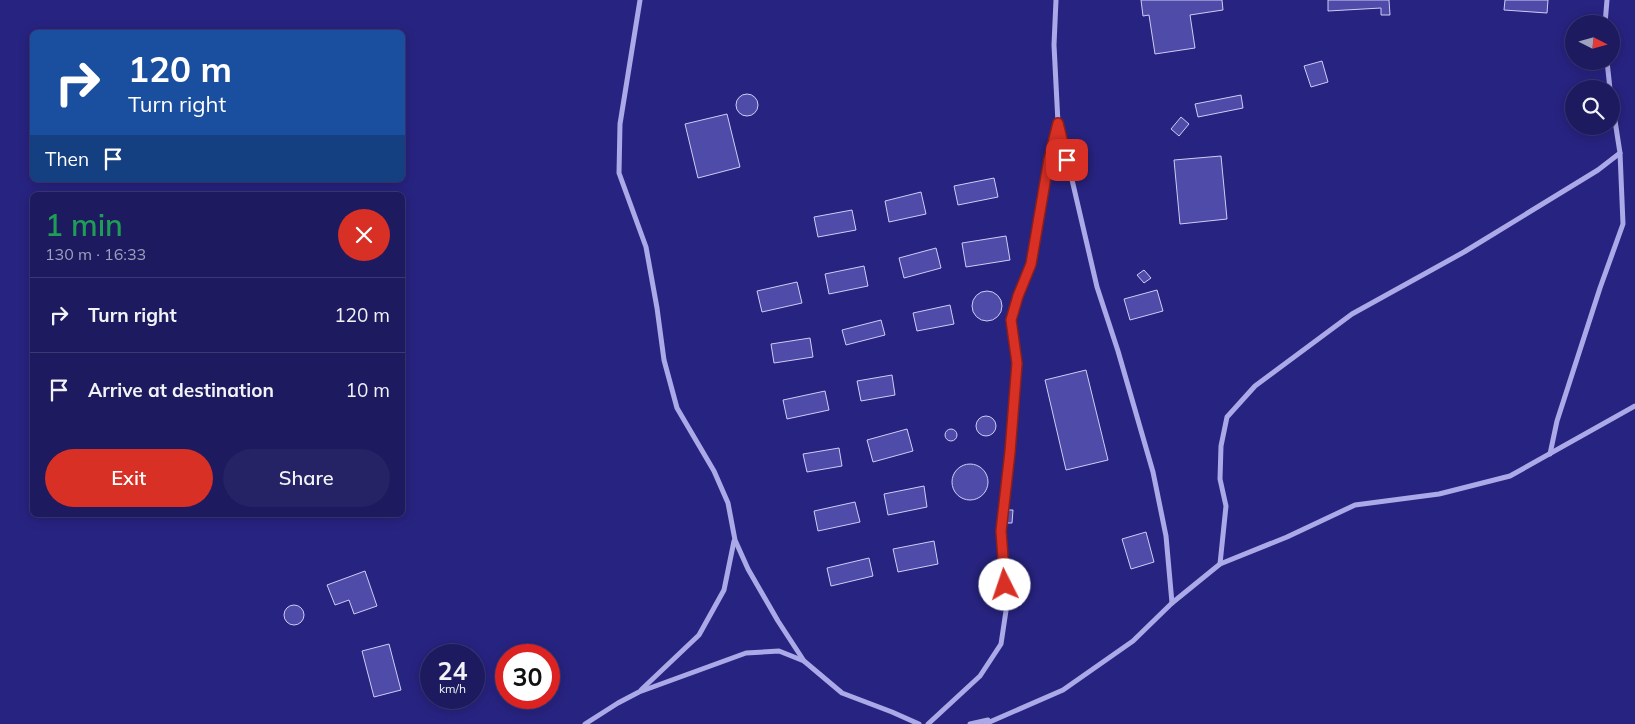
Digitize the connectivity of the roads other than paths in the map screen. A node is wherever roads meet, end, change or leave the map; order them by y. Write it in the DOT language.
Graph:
graph roads {
  1 [pos="640,0"];
  2 [pos="1056,0"];
  3 [pos="1607,0"];
  4 [pos="1606,15"];
  5 [pos="1058,123"];
  6 [pos="1617,135"];
  7 [pos="1620,153"];
  8 [pos="1635,406"];
  9 [pos="1550,454"];
  10 [pos="734,540"];
  11 [pos="1220,564"];
  12 [pos="1172,603"];
  13 [pos="804,661"];
  14 [pos="639,692"];
  15 [pos="993,719"];
  16 [pos="584,724"];
  17 [pos="919,724"];
  18 [pos="928,724"];
  19 [pos="970,724"];
  20 [pos="985,724"];
  1 -- 10 [label="street"];
  2 -- 5 [label="street"];
  3 -- 4 [label="street"];
  5 -- 12 [label="street"];
  5 -- 18 [label="street"];
  6 -- 7 [label="street"];
  7 -- 9 [label="street"];
  7 -- 11 [label="street"];
  8 -- 9 [label="street"];
  9 -- 11 [label="street"];
  10 -- 13 [label="street"];
  10 -- 14 [label="street"];
  11 -- 12 [label="street"];
  12 -- 15 [label="street"];
  13 -- 14 [label="street"];
  13 -- 17 [label="street"];
  14 -- 16 [label="street"];
  15 -- 19 [label="street"];
  15 -- 20 [label="street"];
}
